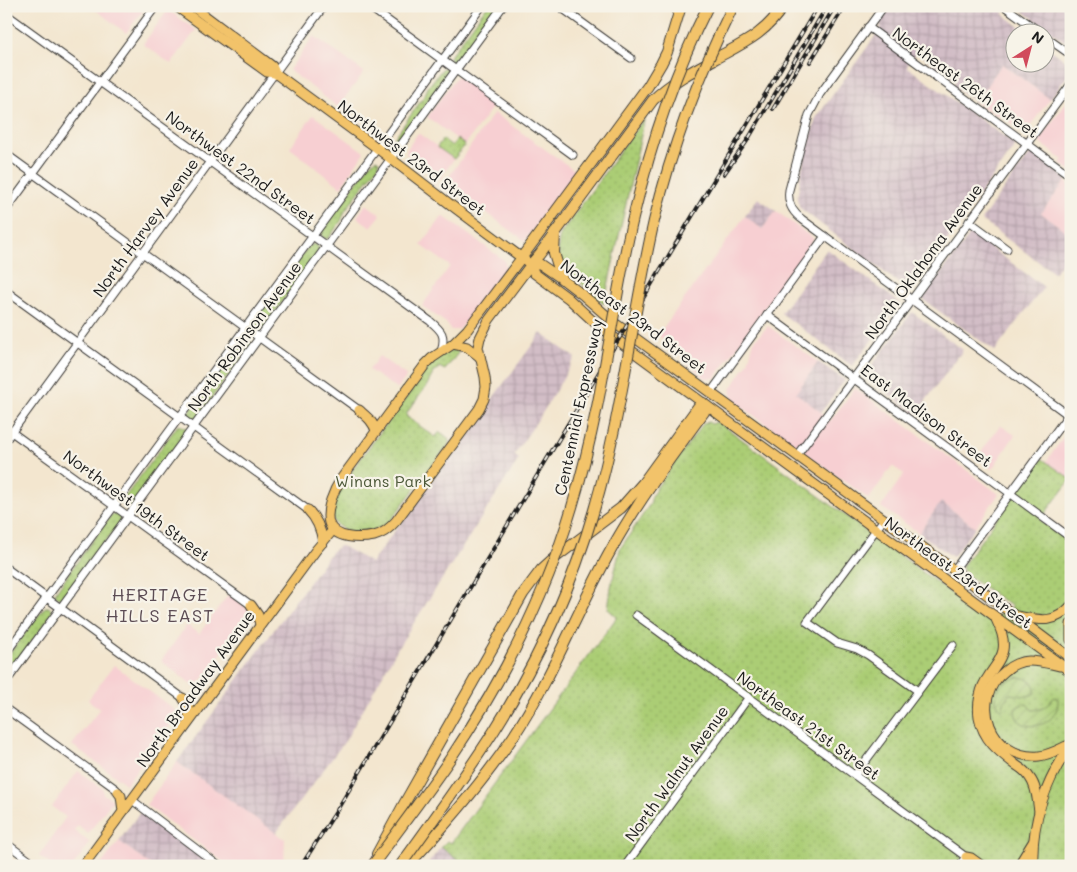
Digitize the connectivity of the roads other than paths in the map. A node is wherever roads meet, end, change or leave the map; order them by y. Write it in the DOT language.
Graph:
graph roads {
  1 [pos="156,6"];
  2 [pos="176,6"];
  3 [pos="192,6"];
  4 [pos="324,6"];
  5 [pos="368,6"];
  6 [pos="482,6"];
  7 [pos="503,6"];
  8 [pos="559,6"];
  9 [pos="681,6"];
  10 [pos="708,6"];
  11 [pos="733,6"];
  12 [pos="782,6"];
  13 [pos="884,6"];
  14 [pos="1004,6"];
  15 [pos="6,14"];
  16 [pos="1026,22"];
  17 [pos="868,27"];
  18 [pos="1054,43"];
  19 [pos="1071,55"];
  20 [pos="631,58"];
  21 [pos="443,60"];
  22 [pos="456,70"];
  23 [pos="275,73"];
  24 [pos="100,82"];
  25 [pos="1071,84"];
  26 [pos="1026,144"];
  27 [pos="378,148"];
  28 [pos="6,154"];
  29 [pos="573,155"];
  30 [pos="391,159"];
  31 [pos="210,162"];
  32 [pos="33,173"];
  33 [pos="1071,176"];
  34 [pos="6,210"];
  35 [pos="969,221"];
  36 [pos="555,232"];
  37 [pos="313,236"];
  38 [pos="825,236"];
  39 [pos="327,247"];
  40 [pos="1007,249"];
  41 [pos="143,253"];
  42 [pos="522,257"];
  43 [pos="531,264"];
  44 [pos="562,279"];
  45 [pos="6,291"];
  46 [pos="912,301"];
  47 [pos="767,315"];
  48 [pos="246,327"];
  49 [pos="260,338"];
  50 [pos="78,342"];
  51 [pos="453,344"];
  52 [pos="441,352"];
  53 [pos="480,357"];
  54 [pos="854,378"];
  55 [pos="711,392"];
  56 [pos="703,403"];
  57 [pos="360,410"];
  58 [pos="1070,415"];
  59 [pos="180,417"];
  60 [pos="194,427"];
  61 [pos="9,430"];
  62 [pos="376,432"];
  63 [pos="6,440"];
  64 [pos="797,455"];
  65 [pos="1010,494"];
  66 [pos="114,506"];
  67 [pos="308,510"];
  68 [pos="128,516"];
  69 [pos="884,519"];
  70 [pos="333,530"];
  71 [pos="875,530"];
  72 [pos="1071,538"];
  73 [pos="323,542"];
  74 [pos="6,568"];
  75 [pos="954,570"];
  76 [pos="47,598"];
  77 [pos="251,605"];
  78 [pos="1071,606"];
  79 [pos="61,608"];
  80 [pos="636,615"];
  81 [pos="1014,615"];
  82 [pos="995,617"];
  83 [pos="1071,624"];
  84 [pos="260,625"];
  85 [pos="1071,640"];
  86 [pos="953,644"];
  87 [pos="6,653"];
  88 [pos="1071,658"];
  89 [pos="1068,670"];
  90 [pos="6,682"];
  91 [pos="918,691"];
  92 [pos="749,697"];
  93 [pos="183,698"];
  94 [pos="6,709"];
  95 [pos="189,721"];
  96 [pos="1071,744"];
  97 [pos="855,775"];
  98 [pos="118,792"];
  99 [pos="132,800"];
  100 [pos="123,811"];
  101 [pos="1039,811"];
  102 [pos="1034,842"];
  103 [pos="6,844"];
  104 [pos="966,856"];
  105 [pos="37,866"];
  106 [pos="83,866"];
  107 [pos="219,866"];
  108 [pos="371,866"];
  109 [pos="400,866"];
  110 [pos="407,866"];
  111 [pos="625,866"];
  112 [pos="959,866"];
  113 [pos="982,866"];
  114 [pos="1015,866"];
  115 [pos="1033,866"];
  1 -- 24 [label="street"];
  2 -- 23 [label="main road, Northwest 23rd Street"];
  3 -- 23 [label="main road, Northwest 23rd Street"];
  4 -- 23 [label="street, North Harvey Avenue"];
  5 -- 21 [label="street"];
  6 -- 21 [label="street, North Robinson Avenue"];
  7 -- 22 [label="street, North Robinson Avenue"];
  8 -- 20 [label="street"];
  9 -- 42 [label="highway"];
  10 -- 108 [label="highway, Centennial Expressway, bridge"];
  11 -- 109 [label="highway, bridge"];
  12 -- 36 [label="highway"];
  13 -- 17 [label="street"];
  14 -- 16 [label="street"];
  15 -- 24 [label="street, Northwest 22nd Street"];
  17 -- 26 [label="street, Northeast 26th Street"];
  17 -- 38 [label="street"];
  18 -- 19 [label="street"];
  21 -- 22 [label="street"];
  21 -- 27 [label="street, North Robinson Avenue"];
  22 -- 29 [label="street"];
  22 -- 30 [label="street, North Robinson Avenue"];
  23 -- 27 [label="main road, Northwest 23rd Street"];
  23 -- 31 [label="street, North Harvey Avenue"];
  24 -- 31 [label="street, Northwest 22nd Street"];
  24 -- 32 [label="street"];
  25 -- 26 [label="street, North Oklahoma Avenue"];
  26 -- 33 [label="street, Northeast 26th Street"];
  26 -- 35 [label="street, North Oklahoma Avenue"];
  27 -- 30 [label="main road, Northwest 23rd Street"];
  27 -- 37 [label="street, North Robinson Avenue"];
  28 -- 32 [label="street"];
  30 -- 39 [label="street, North Robinson Avenue"];
  30 -- 42 [label="main road, Northwest 23rd Street"];
  31 -- 37 [label="street, Northwest 22nd Street"];
  31 -- 41 [label="street, North Harvey Avenue"];
  32 -- 34 [label="street"];
  32 -- 41 [label="street"];
  35 -- 40 [label="street"];
  35 -- 46 [label="street, North Oklahoma Avenue"];
  36 -- 43 [label="highway"];
  36 -- 44 [label="highway"];
  37 -- 39 [label="street, Northwest 22nd Street"];
  37 -- 48 [label="street, North Robinson Avenue"];
  38 -- 46 [label="street"];
  38 -- 47 [label="street"];
  39 -- 49 [label="street, North Robinson Avenue"];
  39 -- 52 [label="street, Northwest 22nd Street"];
  41 -- 48 [label="street"];
  41 -- 50 [label="street, North Harvey Avenue"];
  42 -- 43 [label="main road, Northwest 23rd Street"];
  42 -- 51 [label="main road"];
  43 -- 44 [label="main road, Northeast 23rd Street"];
  43 -- 53 [label="main road"];
  43 -- 56 [label="main road, Northeast 23rd Street"];
  44 -- 55 [label="main road, Northeast 23rd Street"];
  45 -- 50 [label="street"];
  46 -- 54 [label="street, North Oklahoma Avenue"];
  46 -- 58 [label="street"];
  47 -- 54 [label="street, East Madison Street"];
  47 -- 55 [label="street"];
  48 -- 49 [label="street"];
  48 -- 59 [label="street, North Robinson Avenue"];
  49 -- 57 [label="street"];
  49 -- 60 [label="street, North Robinson Avenue"];
  50 -- 59 [label="street"];
  50 -- 61 [label="street, North Harvey Avenue"];
  51 -- 52 [label="main road"];
  51 -- 53 [label="main road"];
  52 -- 62 [label="main road"];
  53 -- 70 [label="main road"];
  54 -- 64 [label="street, North Oklahoma Avenue"];
  54 -- 65 [label="street, East Madison Street"];
  55 -- 56 [label="main road"];
  55 -- 64 [label="main road, Northeast 23rd Street"];
  56 -- 71 [label="main road, Northeast 23rd Street"];
  56 -- 108 [label="highway, bridge"];
  56 -- 110 [label="highway"];
  57 -- 62 [label="main road"];
  58 -- 65 [label="street"];
  59 -- 60 [label="street"];
  59 -- 66 [label="street, North Robinson Avenue"];
  60 -- 67 [label="street"];
  60 -- 68 [label="street, North Robinson Avenue"];
  61 -- 63 [label="street, North Harvey Avenue"];
  61 -- 66 [label="street, Northwest 19th Street"];
  62 -- 70 [label="main road"];
  64 -- 69 [label="main road, Northeast 23rd Street"];
  65 -- 72 [label="street, East Madison Street"];
  65 -- 75 [label="street"];
  66 -- 68 [label="street, Northwest 19th Street"];
  66 -- 76 [label="street, North Robinson Avenue"];
  67 -- 73 [label="main road"];
  68 -- 77 [label="street, Northwest 19th Street"];
  68 -- 79 [label="street, North Robinson Avenue"];
  69 -- 71 [label="street"];
  69 -- 75 [label="main road, Northeast 23rd Street"];
  70 -- 73 [label="main road, North Broadway Avenue"];
  71 -- 82 [label="main road, Northeast 23rd Street"];
  71 -- 91 [label="street"];
  73 -- 84 [label="main road, North Broadway Avenue"];
  74 -- 76 [label="street"];
  75 -- 81 [label="main road, Northeast 23rd Street"];
  76 -- 79 [label="street"];
  76 -- 87 [label="street, North Robinson Avenue"];
  77 -- 84 [label="main road"];
  78 -- 81 [label="main road"];
  79 -- 90 [label="street, North Robinson Avenue"];
  79 -- 93 [label="street"];
  80 -- 92 [label="street, Northeast 21st Street"];
  81 -- 88 [label="main road, Northeast 23rd Street"];
  82 -- 89 [label="main road, Northeast 23rd Street"];
  82 -- 101 [label="main road"];
  83 -- 85 [label="main road"];
  84 -- 95 [label="main road, North Broadway Avenue"];
  86 -- 91 [label="street"];
  89 -- 96 [label="main road"];
  91 -- 97 [label="street"];
  92 -- 97 [label="street, Northeast 21st Street"];
  92 -- 111 [label="street, North Walnut Avenue"];
  93 -- 95 [label="main road"];
  94 -- 98 [label="street"];
  95 -- 99 [label="main road, North Broadway Avenue"];
  96 -- 101 [label="main road"];
  97 -- 104 [label="street, Northeast 21st Street"];
  98 -- 100 [label="main road"];
  99 -- 100 [label="main road, North Broadway Avenue"];
  99 -- 107 [label="street"];
  100 -- 106 [label="main road, North Broadway Avenue"];
  101 -- 102 [label="main road"];
  102 -- 114 [label="main road"];
  102 -- 115 [label="main road"];
  103 -- 105 [label="street"];
  104 -- 112 [label="street"];
  104 -- 113 [label="main road"];
}
